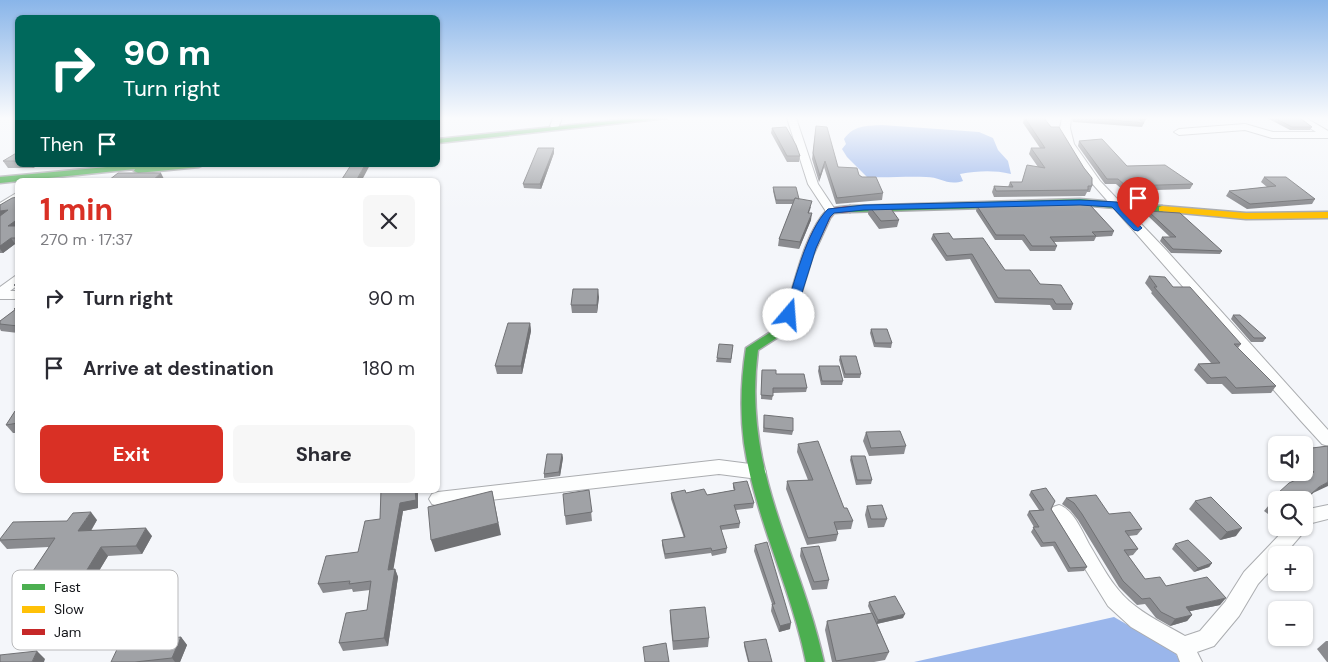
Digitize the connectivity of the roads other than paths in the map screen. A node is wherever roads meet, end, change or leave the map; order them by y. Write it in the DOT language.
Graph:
graph roads {
  1 [pos="801,149"];
  2 [pos="1073,149"];
  3 [pos="133,167"];
  4 [pos="179,167"];
  5 [pos="20,178"];
  6 [pos="68,178"];
  7 [pos="15,179"];
  8 [pos="0,180"];
  9 [pos="15,183"];
  10 [pos="0,185"];
  11 [pos="15,197"];
  12 [pos="1114,204"];
  13 [pos="0,208"];
  14 [pos="831,211"];
  15 [pos="1328,215"];
  16 [pos="15,281"];
  17 [pos="0,294"];
  18 [pos="15,295"];
  19 [pos="1328,440"];
  20 [pos="758,472"];
  21 [pos="438,499"];
  22 [pos="1059,512"];
  23 [pos="1328,512"];
  24 [pos="1313,515"];
  25 [pos="1289,536"];
  26 [pos="1187,655"];
  27 [pos="815,662"];
  1 -- 14 [label="street"];
  2 -- 12 [label="street"];
  3 -- 5 [label="street"];
  4 -- 6 [label="street"];
  7 -- 8 [label="street"];
  9 -- 10 [label="street"];
  11 -- 13 [label="street"];
  12 -- 14 [label="street"];
  12 -- 15 [label="street"];
  12 -- 19 [label="street"];
  14 -- 20 [label="street"];
  16 -- 17 [label="street"];
  17 -- 18 [label="street"];
  20 -- 21 [label="street"];
  20 -- 27 [label="street"];
  22 -- 26 [label="street"];
  23 -- 24 [label="street"];
  25 -- 26 [label="street"];
}
